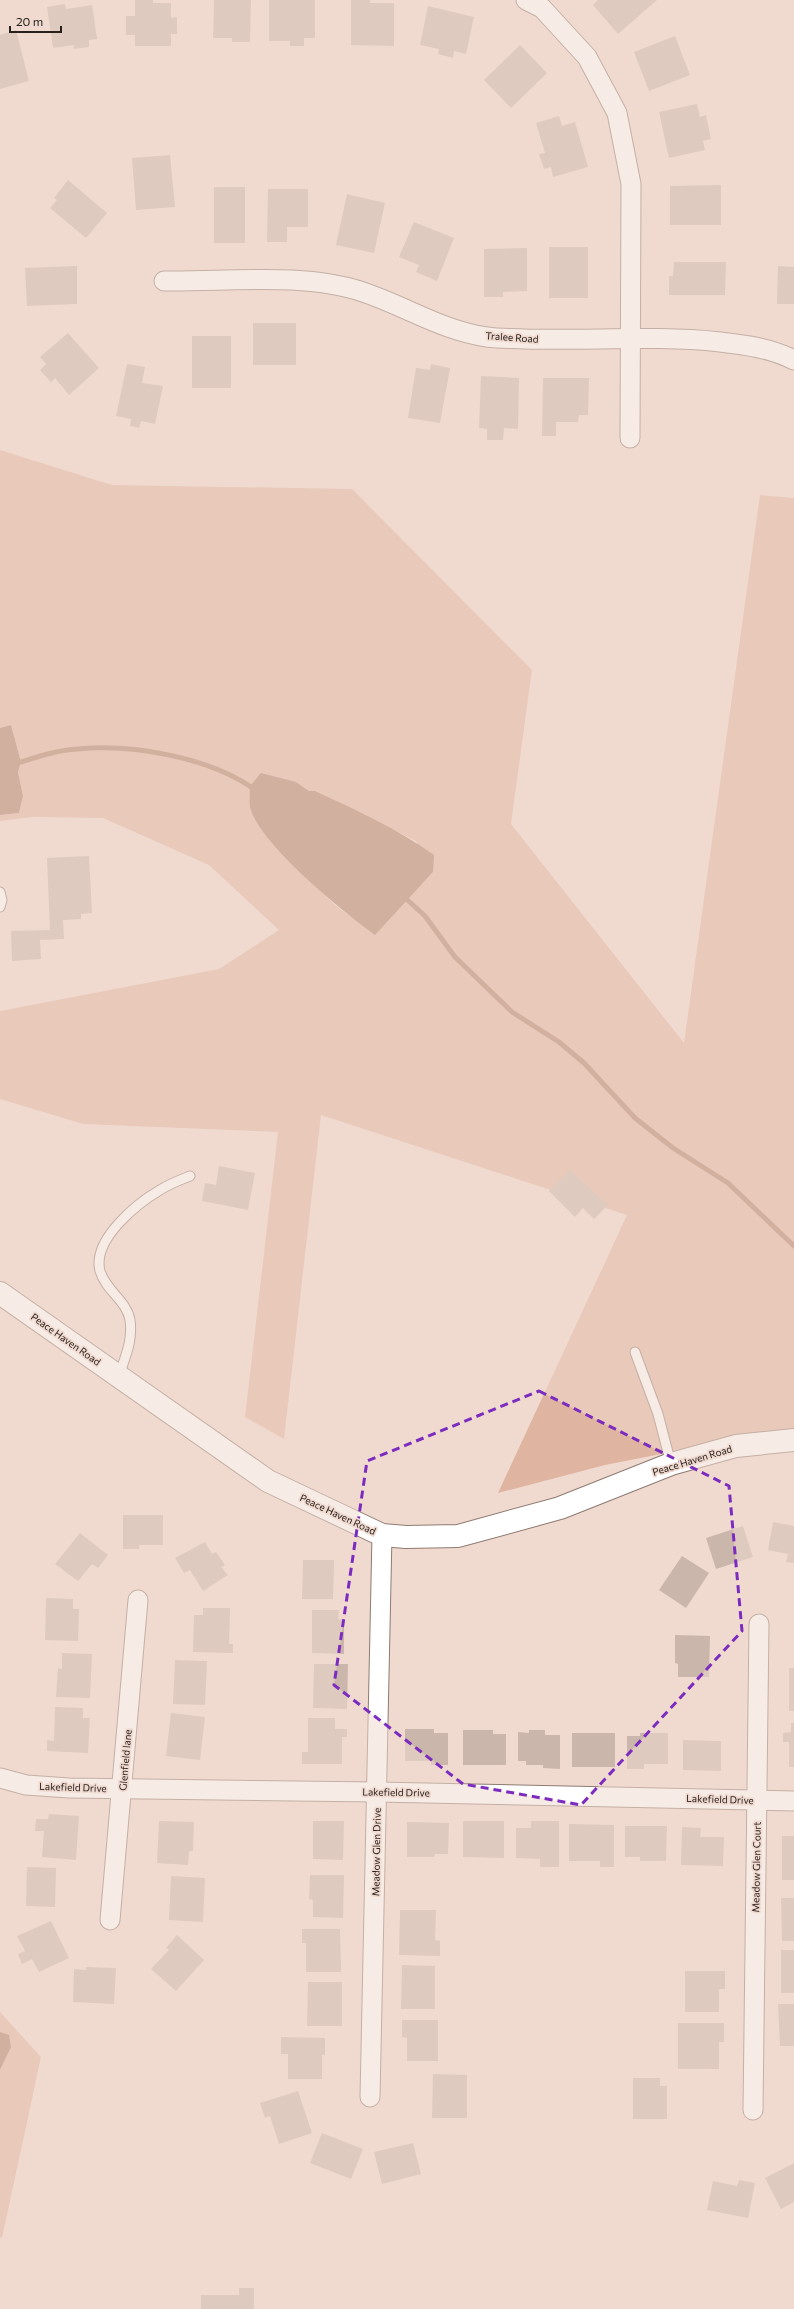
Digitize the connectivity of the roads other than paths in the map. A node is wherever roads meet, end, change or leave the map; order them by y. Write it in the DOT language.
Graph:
graph roads {
  1 [pos="526,0"];
  2 [pos="164,281"];
  3 [pos="630,338"];
  4 [pos="794,360"];
  5 [pos="630,438"];
  6 [pos="0,892"];
  7 [pos="0,907"];
  8 [pos="190,1176"];
  9 [pos="0,1293"];
  10 [pos="635,1352"];
  11 [pos="118,1376"];
  12 [pos="794,1440"];
  13 [pos="672,1464"];
  14 [pos="382,1535"];
  15 [pos="138,1600"];
  16 [pos="759,1624"];
  17 [pos="0,1778"];
  18 [pos="123,1789"];
  19 [pos="377,1792"];
  20 [pos="757,1800"];
  21 [pos="794,1801"];
  22 [pos="110,1920"];
  23 [pos="370,2097"];
  24 [pos="753,2110"];
  1 -- 3 [label="street"];
  2 -- 3 [label="street, Tralee Road"];
  3 -- 4 [label="street, Tralee Road"];
  3 -- 5 [label="street"];
  6 -- 7 [label="lane"];
  8 -- 11 [label="lane"];
  9 -- 11 [label="main road, Peace Haven Road"];
  10 -- 13 [label="lane"];
  11 -- 14 [label="main road, Peace Haven Road"];
  12 -- 13 [label="main road, Peace Haven Road"];
  13 -- 14 [label="main road, Peace Haven Road"];
  14 -- 19 [label="street, Meadow Glen Drive"];
  15 -- 18 [label="street, Glenfield lane"];
  16 -- 20 [label="street, Meadow Glen Court"];
  17 -- 18 [label="street, Lakefield Drive"];
  18 -- 19 [label="street, Lakefield Drive"];
  18 -- 22 [label="street, Glenfield lane"];
  19 -- 20 [label="street, Lakefield Drive"];
  19 -- 23 [label="street, Meadow Glen Drive"];
  20 -- 21 [label="street, Lakefield Drive"];
  20 -- 24 [label="street, Meadow Glen Court"];
}
